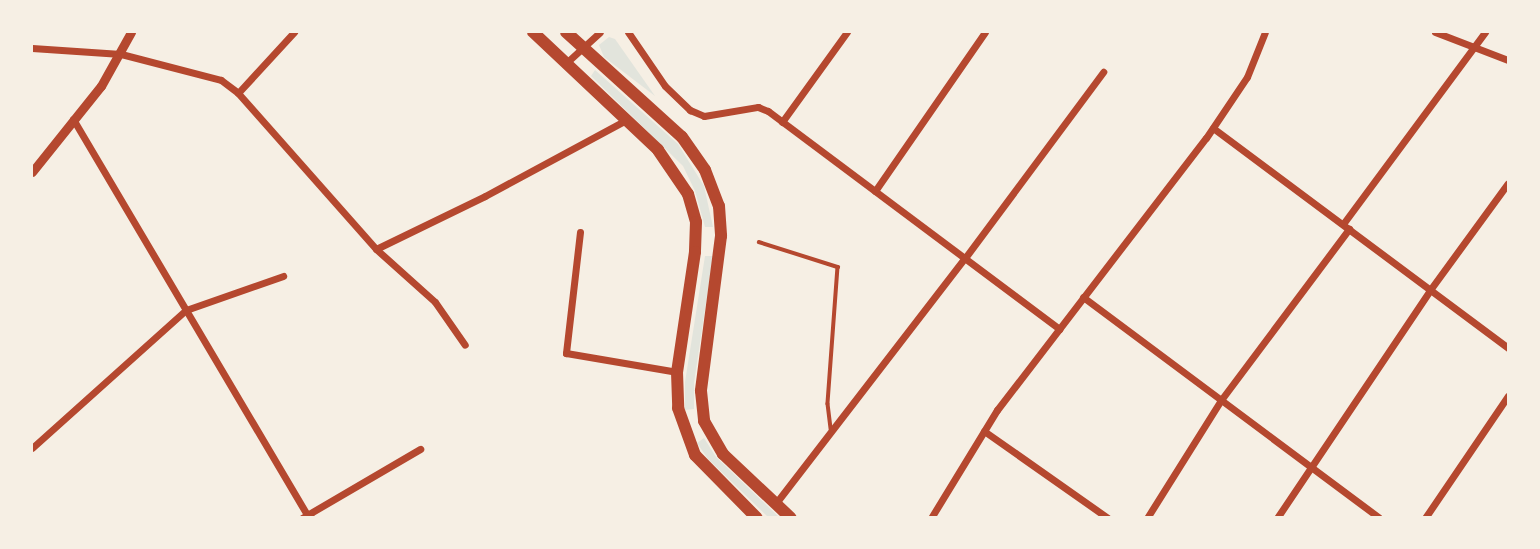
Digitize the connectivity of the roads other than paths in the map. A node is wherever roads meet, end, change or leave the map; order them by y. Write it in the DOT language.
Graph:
graph roads {
  1 [pos="131,32"];
  2 [pos="294,32"];
  3 [pos="533,32"];
  4 [pos="566,32"];
  5 [pos="600,32"];
  6 [pos="628,32"];
  7 [pos="847,32"];
  8 [pos="985,32"];
  9 [pos="1265,32"];
  10 [pos="1435,32"];
  11 [pos="1485,32"];
  12 [pos="1475,46"];
  13 [pos="581,47"];
  14 [pos="32,48"];
  15 [pos="121,54"];
  16 [pos="1508,60"];
  17 [pos="565,64"];
  18 [pos="1102,72"];
  19 [pos="238,93"];
  20 [pos="73,119"];
  21 [pos="625,120"];
  22 [pos="782,122"];
  23 [pos="1213,128"];
  24 [pos="32,172"];
  25 [pos="1508,183"];
  26 [pos="875,191"];
  27 [pos="1346,227"];
  28 [pos="580,232"];
  29 [pos="695,240"];
  30 [pos="720,242"];
  31 [pos="759,243"];
  32 [pos="376,249"];
  33 [pos="965,258"];
  34 [pos="283,276"];
  35 [pos="1430,290"];
  36 [pos="1083,297"];
  37 [pos="186,310"];
  38 [pos="1059,329"];
  39 [pos="465,345"];
  40 [pos="1508,348"];
  41 [pos="677,372"];
  42 [pos="1508,396"];
  43 [pos="1221,400"];
  44 [pos="704,421"];
  45 [pos="683,429"];
  46 [pos="831,431"];
  47 [pos="984,431"];
  48 [pos="32,448"];
  49 [pos="420,449"];
  50 [pos="1310,466"];
  51 [pos="776,503"];
  52 [pos="307,516"];
  53 [pos="757,517"];
  54 [pos="791,517"];
  55 [pos="931,517"];
  56 [pos="1108,517"];
  57 [pos="1147,517"];
  58 [pos="1277,517"];
  59 [pos="1379,517"];
  60 [pos="1425,517"];
  1 -- 15 [label="street"];
  2 -- 19 [label="street"];
  3 -- 17 [label="highway"];
  4 -- 13 [label="highway"];
  5 -- 13 [label="street"];
  6 -- 22 [label="street"];
  7 -- 22 [label="street"];
  8 -- 26 [label="street"];
  9 -- 23 [label="street"];
  10 -- 12 [label="street"];
  11 -- 12 [label="street"];
  12 -- 16 [label="street"];
  12 -- 27 [label="street"];
  13 -- 17 [label="street"];
  13 -- 30 [label="highway"];
  14 -- 15 [label="street"];
  15 -- 19 [label="street"];
  15 -- 20 [label="street"];
  17 -- 21 [label="highway"];
  18 -- 33 [label="street"];
  19 -- 32 [label="street"];
  20 -- 24 [label="street"];
  20 -- 37 [label="street"];
  21 -- 29 [label="highway"];
  21 -- 32 [label="street"];
  22 -- 26 [label="street"];
  23 -- 27 [label="street"];
  23 -- 36 [label="street"];
  25 -- 35 [label="street"];
  26 -- 33 [label="street"];
  27 -- 35 [label="street"];
  27 -- 43 [label="street"];
  28 -- 41 [label="street"];
  29 -- 30 [label="highway"];
  29 -- 41 [label="highway"];
  30 -- 44 [label="highway"];
  31 -- 46 [label="lane"];
  32 -- 39 [label="street"];
  33 -- 38 [label="street"];
  33 -- 46 [label="street"];
  34 -- 37 [label="street"];
  35 -- 40 [label="street"];
  35 -- 50 [label="street"];
  36 -- 38 [label="street"];
  36 -- 43 [label="street"];
  37 -- 48 [label="street"];
  37 -- 52 [label="street"];
  38 -- 47 [label="street"];
  41 -- 45 [label="highway"];
  42 -- 60 [label="street"];
  43 -- 50 [label="street"];
  43 -- 57 [label="street"];
  44 -- 45 [label="highway"];
  44 -- 51 [label="highway"];
  45 -- 53 [label="highway"];
  46 -- 51 [label="street"];
  47 -- 55 [label="street"];
  47 -- 56 [label="street"];
  49 -- 52 [label="street"];
  50 -- 58 [label="street"];
  50 -- 59 [label="street"];
  51 -- 54 [label="highway"];
}
